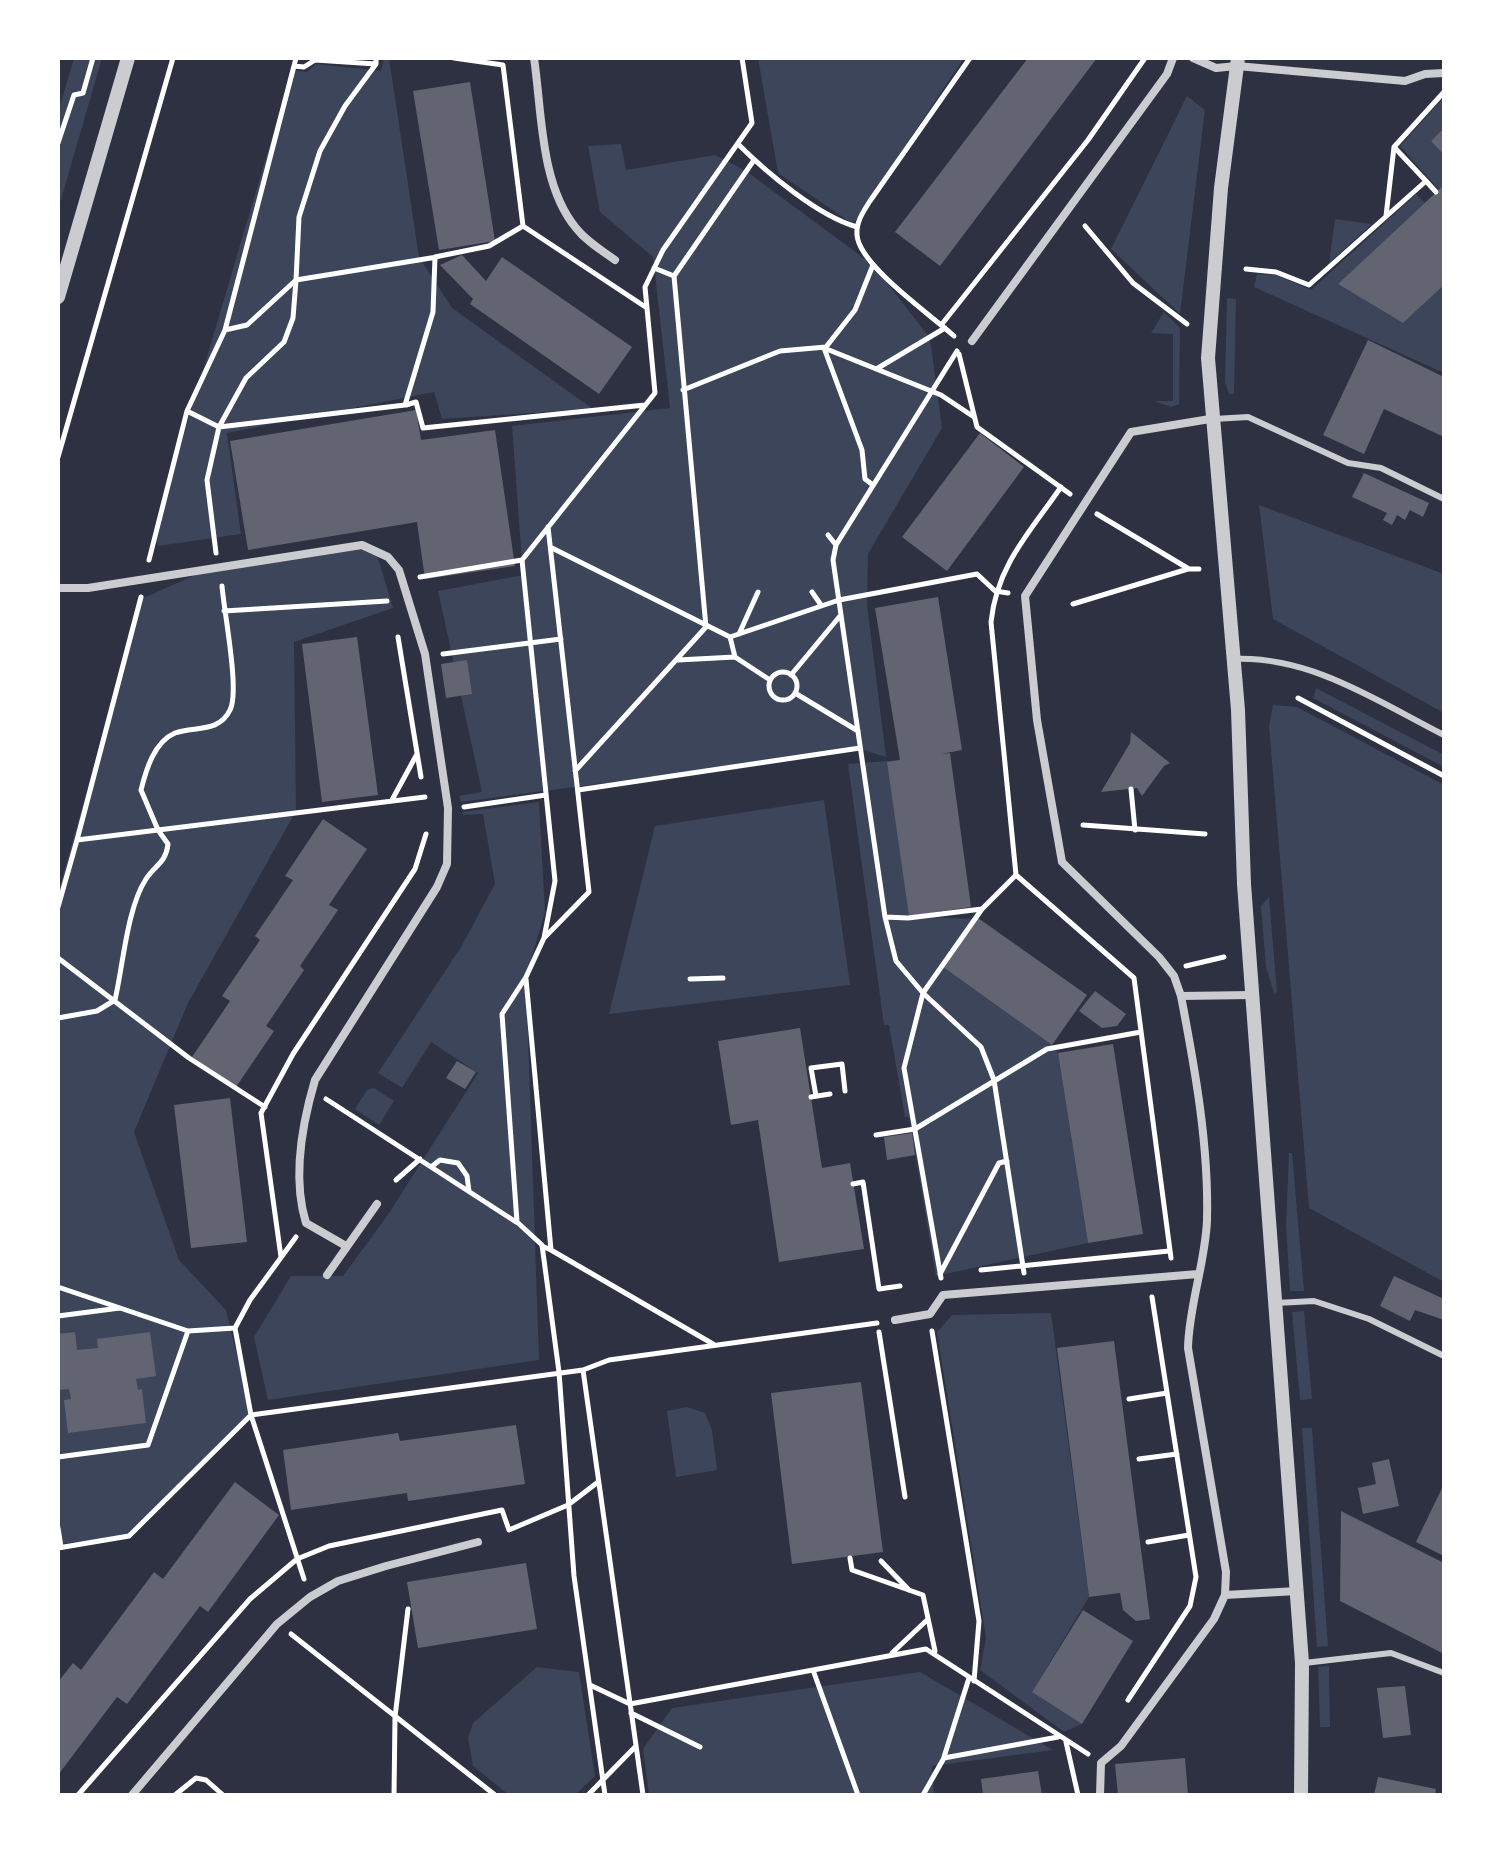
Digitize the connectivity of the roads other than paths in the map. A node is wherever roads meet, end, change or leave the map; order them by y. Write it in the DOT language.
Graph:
graph roads {
  1 [pos="128,58"];
  2 [pos="534,58"];
  3 [pos="1173,58"];
  4 [pos="1193,58"];
  5 [pos="1238,62"];
  6 [pos="1444,73"];
  7 [pos="615,260"];
  8 [pos="58,297"];
  9 [pos="972,341"];
  10 [pos="1210,419"];
  11 [pos="1444,499"];
  12 [pos="58,588"];
  13 [pos="1234,659"];
  14 [pos="1444,735"];
  15 [pos="1252,995"];
  16 [pos="1181,996"];
  17 [pos="377,1204"];
  18 [pos="346,1246"];
  19 [pos="1198,1274"];
  20 [pos="327,1275"];
  21 [pos="1276,1303"];
  22 [pos="895,1320"];
  23 [pos="1444,1356"];
  24 [pos="478,1542"];
  25 [pos="1297,1591"];
  26 [pos="1225,1595"];
  27 [pos="1302,1663"];
  28 [pos="1444,1673"];
  29 [pos="132,1795"];
  30 [pos="1100,1795"];
  31 [pos="1301,1795"];
  1 -- 8 [label="street"];
  2 -- 7 [label="street"];
  3 -- 9 [label="street"];
  4 -- 5 [label="street"];
  5 -- 6 [label="street"];
  5 -- 10 [label="street"];
  10 -- 11 [label="lane"];
  10 -- 13 [label="street"];
  10 -- 16 [label="street"];
  12 -- 18 [label="street"];
  13 -- 14 [label="lane"];
  13 -- 15 [label="street"];
  15 -- 16 [label="street"];
  15 -- 21 [label="street"];
  16 -- 19 [label="street"];
  17 -- 18 [label="street"];
  18 -- 20 [label="street"];
  19 -- 22 [label="street"];
  19 -- 26 [label="street"];
  21 -- 23 [label="lane"];
  21 -- 25 [label="street"];
  24 -- 29 [label="street"];
  25 -- 26 [label="street"];
  25 -- 27 [label="street"];
  26 -- 30 [label="street"];
  27 -- 28 [label="lane"];
  27 -- 31 [label="street"];
}
